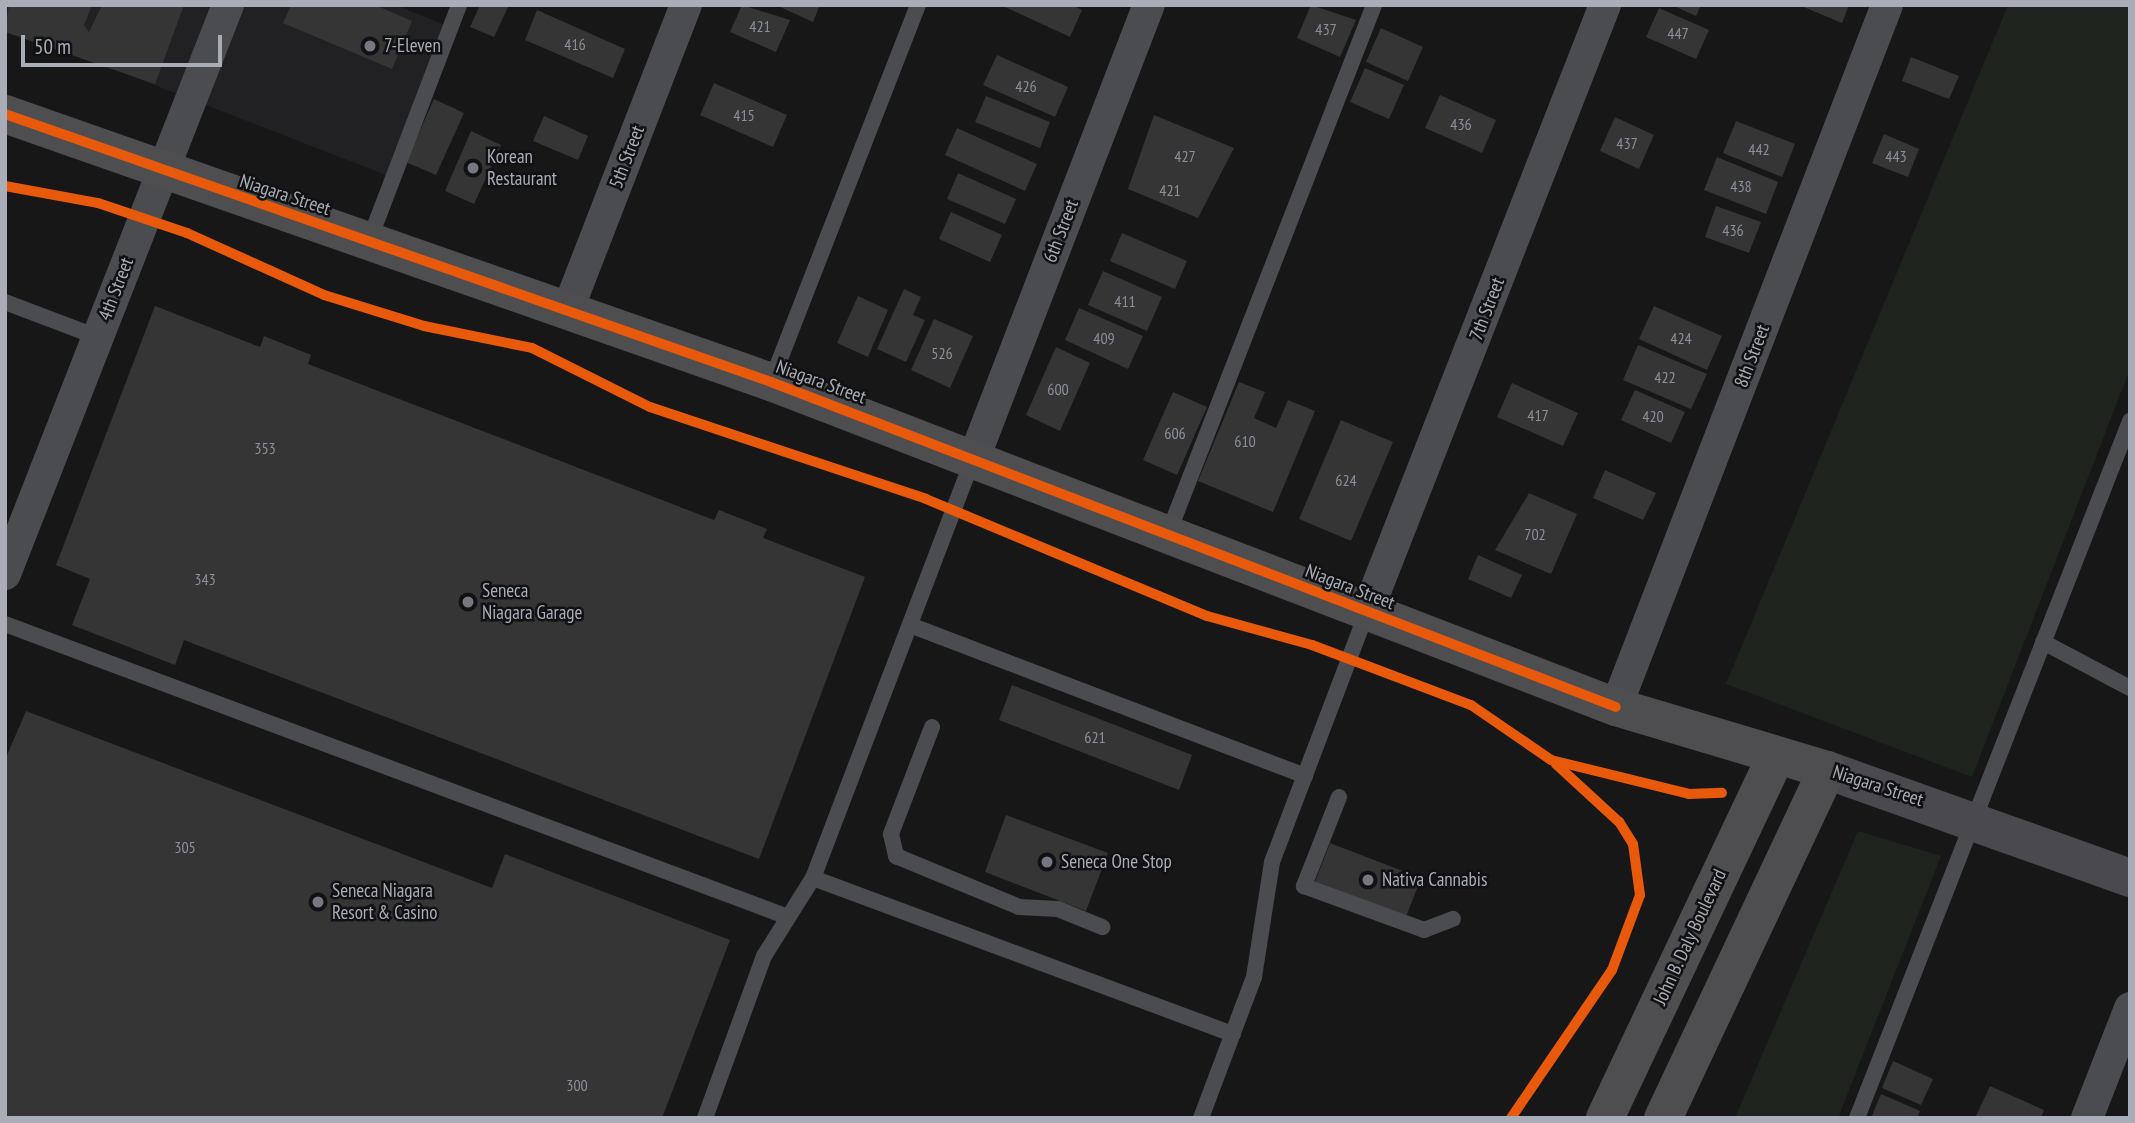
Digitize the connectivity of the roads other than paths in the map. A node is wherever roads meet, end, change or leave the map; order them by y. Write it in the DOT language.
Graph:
graph roads {
  1 [pos="228,5"];
  2 [pos="458,5"];
  3 [pos="686,5"];
  4 [pos="918,5"];
  5 [pos="1149,5"];
  6 [pos="1374,5"];
  7 [pos="1605,5"];
  8 [pos="1888,5"];
  9 [pos="5,114"];
  10 [pos="162,173"];
  11 [pos="369,241"];
  12 [pos="5,302"];
  13 [pos="568,309"];
  14 [pos="97,337"];
  15 [pos="771,382"];
  16 [pos="2130,421"];
  17 [pos="974,458"];
  18 [pos="1168,534"];
  19 [pos="5,574"];
  20 [pos="1367,612"];
  21 [pos="5,625"];
  22 [pos="910,625"];
  23 [pos="2043,642"];
  24 [pos="2130,688"];
  25 [pos="1616,708"];
  26 [pos="932,727"];
  27 [pos="1776,757"];
  28 [pos="1827,770"];
  29 [pos="1305,776"];
  30 [pos="1339,797"];
  31 [pos="1973,819"];
  32 [pos="813,878"];
  33 [pos="2130,878"];
  34 [pos="788,917"];
  35 [pos="1453,919"];
  36 [pos="1102,927"];
  37 [pos="2130,1008"];
  38 [pos="1233,1034"];
  39 [pos="705,1118"];
  40 [pos="1202,1118"];
  41 [pos="1605,1118"];
  42 [pos="1664,1118"];
  43 [pos="1857,1118"];
  44 [pos="2087,1118"];
  1 -- 10 [label="street, 4th Street"];
  2 -- 11 [label="lane"];
  3 -- 13 [label="street, 5th Street"];
  4 -- 15 [label="lane"];
  5 -- 17 [label="street, 6th Street"];
  6 -- 18 [label="lane"];
  7 -- 20 [label="street, 7th Street"];
  8 -- 25 [label="street, 8th Street"];
  9 -- 10 [label="highway, Niagara Street"];
  10 -- 11 [label="highway, Niagara Street"];
  10 -- 14 [label="street, 4th Street"];
  11 -- 13 [label="highway, Niagara Street"];
  12 -- 14 [label="lane"];
  13 -- 15 [label="highway, Niagara Street"];
  14 -- 19 [label="street, 4th Street"];
  15 -- 17 [label="highway, Niagara Street"];
  16 -- 23 [label="lane"];
  17 -- 18 [label="highway, Niagara Street"];
  17 -- 22 [label="lane"];
  18 -- 20 [label="highway, Niagara Street"];
  20 -- 25 [label="highway, Niagara Street"];
  20 -- 29 [label="lane"];
  21 -- 34 [label="lane"];
  22 -- 29 [label="lane"];
  22 -- 32 [label="lane"];
  23 -- 24 [label="lane"];
  23 -- 31 [label="lane"];
  25 -- 27 [label="highway, Niagara Street"];
  26 -- 36 [label="lane"];
  27 -- 28 [label="highway, Niagara Street"];
  27 -- 41 [label="highway, John B. Daly Boulevard"];
  28 -- 31 [label="street, Niagara Street"];
  28 -- 42 [label="highway"];
  29 -- 38 [label="lane"];
  30 -- 35 [label="lane"];
  31 -- 33 [label="street, Niagara Street"];
  31 -- 43 [label="lane"];
  32 -- 34 [label="lane"];
  32 -- 38 [label="lane"];
  34 -- 39 [label="lane"];
  37 -- 44 [label="street"];
  38 -- 40 [label="lane"];
}
